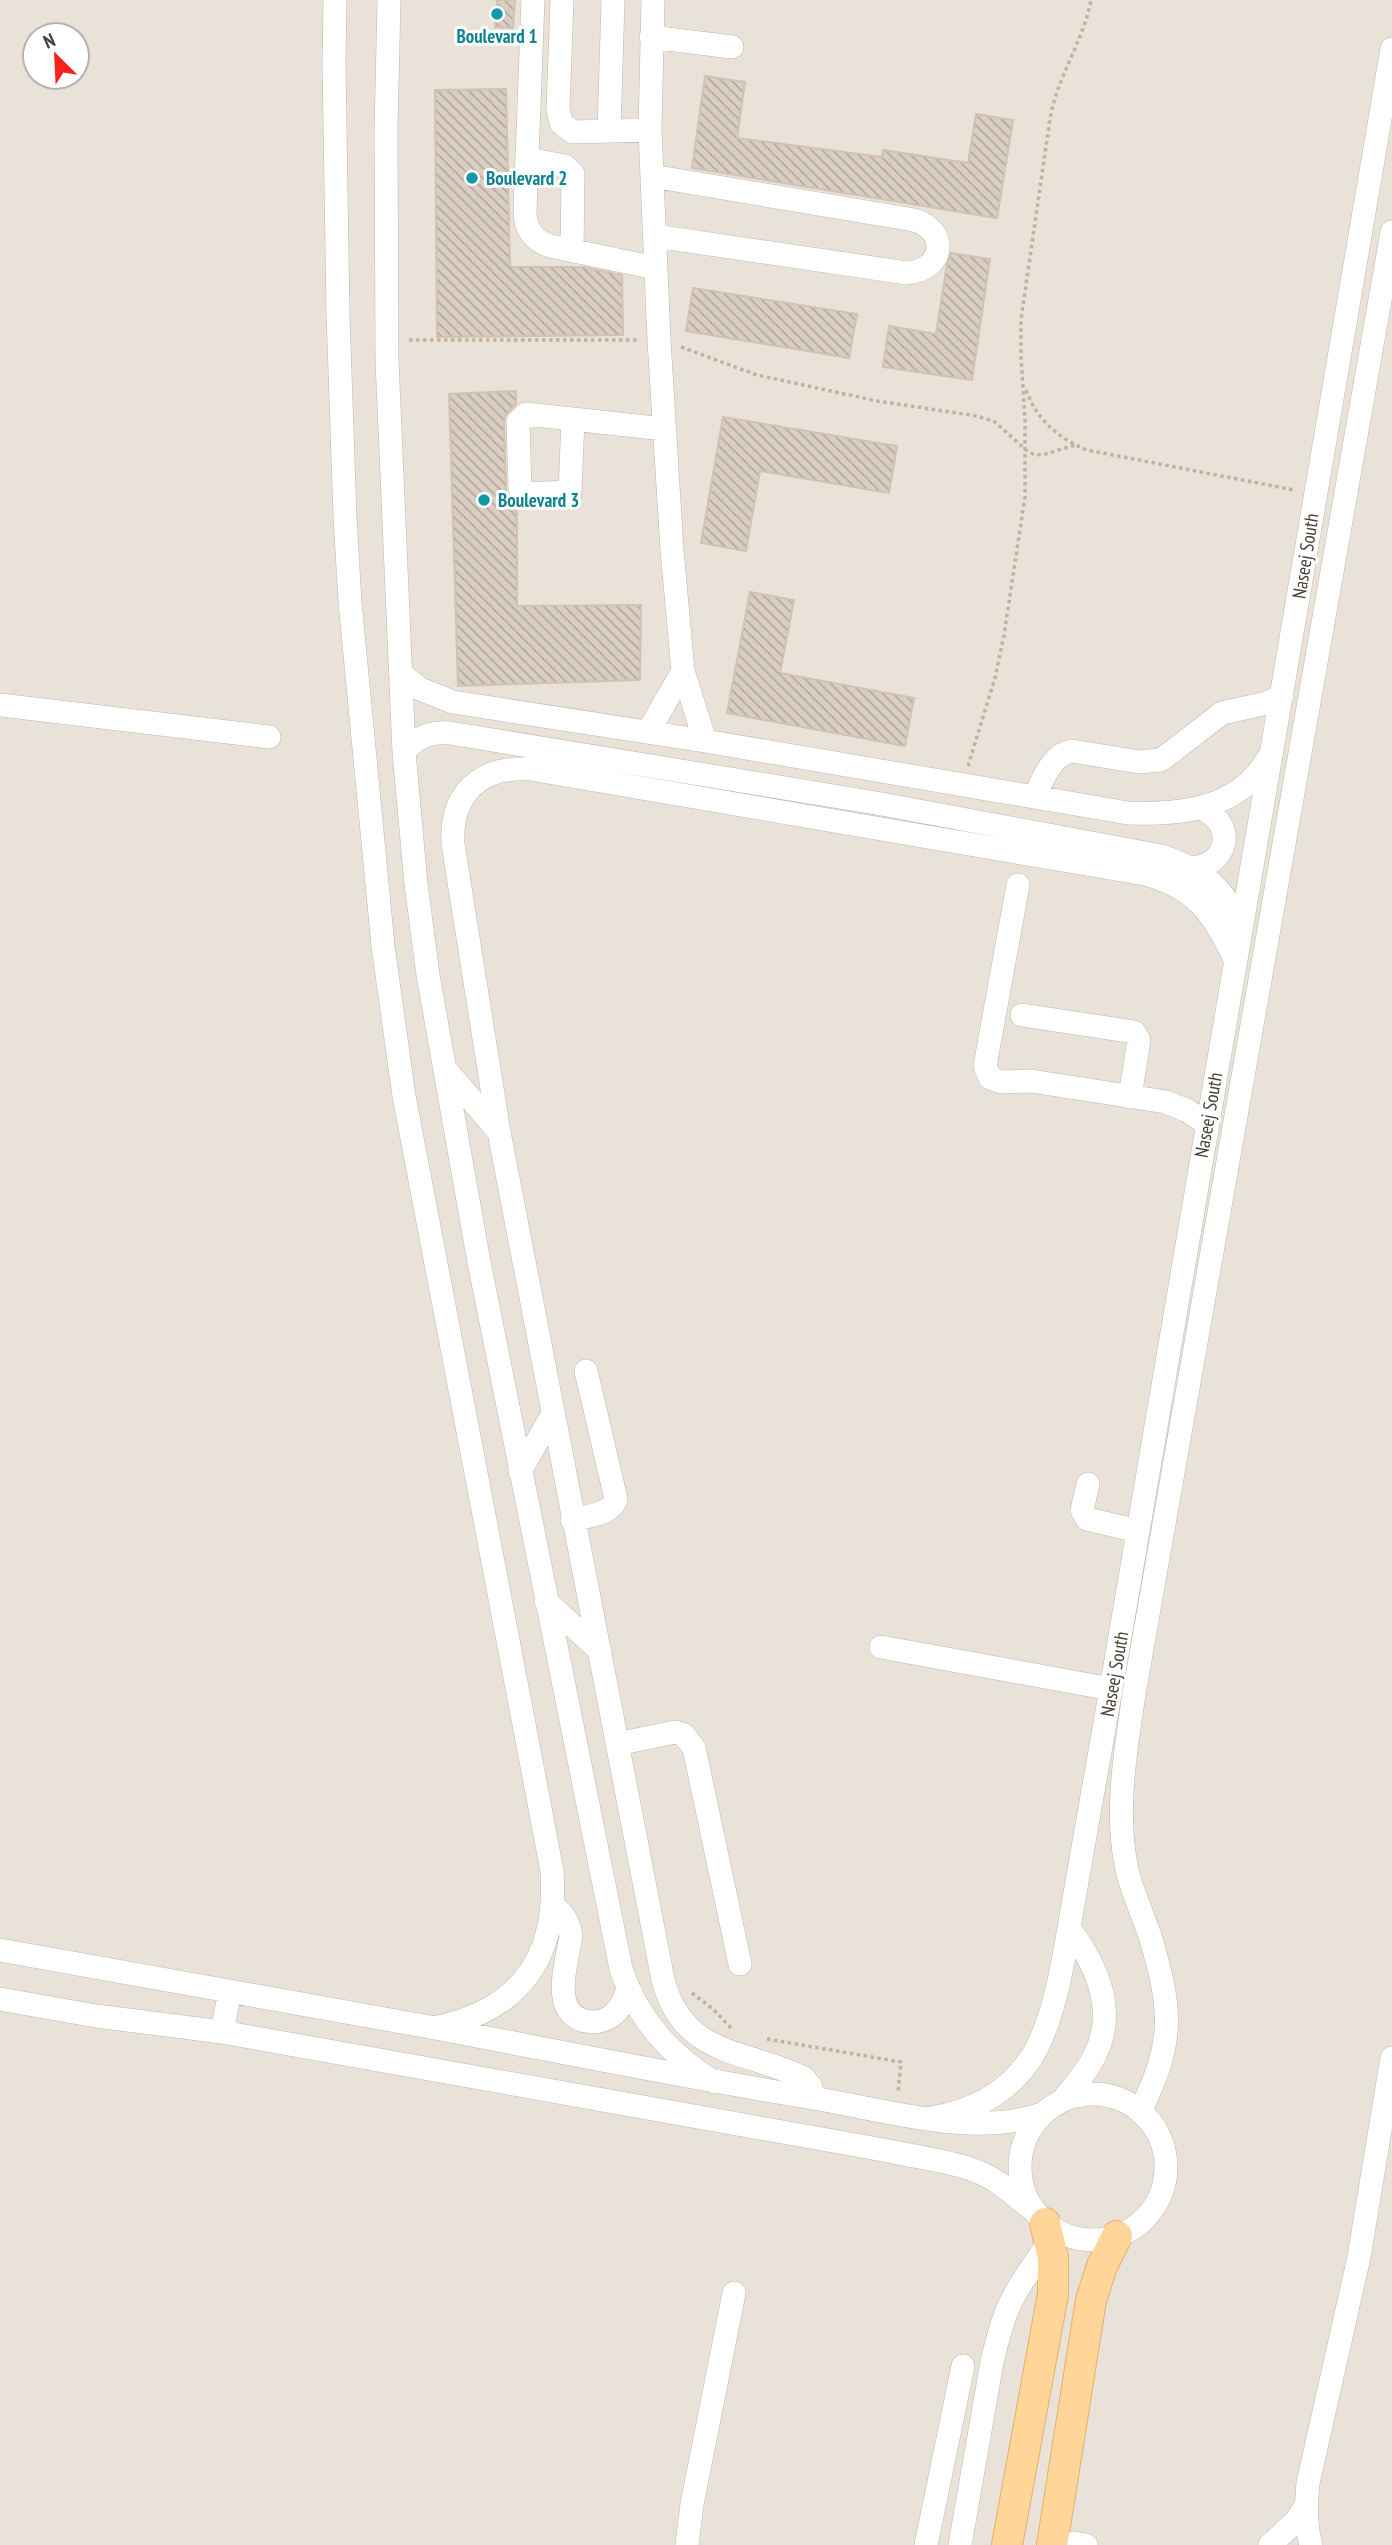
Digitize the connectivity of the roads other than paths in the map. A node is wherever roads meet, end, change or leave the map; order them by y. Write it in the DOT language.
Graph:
graph roads {
  1 [pos="335,0"];
  2 [pos="389,0"];
  3 [pos="533,0"];
  4 [pos="562,0"];
  5 [pos="614,0"];
  6 [pos="653,0"];
  7 [pos="651,37"];
  8 [pos="732,47"];
  9 [pos="1392,49"];
  10 [pos="650,130"];
  11 [pos="609,131"];
  12 [pos="527,159"];
  13 [pos="652,176"];
  14 [pos="1392,232"];
  15 [pos="654,236"];
  16 [pos="572,251"];
  17 [pos="656,268"];
  18 [pos="573,419"];
  19 [pos="664,429"];
  20 [pos="683,671"];
  21 [pos="400,673"];
  22 [pos="1282,695"];
  23 [pos="441,699"];
  24 [pos="0,705"];
  25 [pos="436,732"];
  26 [pos="648,732"];
  27 [pos="269,737"];
  28 [pos="705,741"];
  29 [pos="1273,751"];
  30 [pos="404,752"];
  31 [pos="659,767"];
  32 [pos="674,793"];
  33 [pos="1034,797"];
  34 [pos="876,803"];
  35 [pos="1203,808"];
  36 [pos="837,823"];
  37 [pos="1191,868"];
  38 [pos="1018,885"];
  39 [pos="1240,930"];
  40 [pos="1235,960"];
  41 [pos="1022,1015"];
  42 [pos="446,1070"];
  43 [pos="1130,1097"];
  44 [pos="1207,1124"];
  45 [pos="499,1132"];
  46 [pos="586,1371"];
  47 [pos="552,1414"];
  48 [pos="520,1471"];
  49 [pos="1088,1484"];
  50 [pos="572,1520"];
  51 [pos="1138,1531"];
  52 [pos="546,1601"];
  53 [pos="881,1647"];
  54 [pos="600,1651"];
  55 [pos="1111,1689"];
  56 [pos="617,1744"];
  57 [pos="553,1906"];
  58 [pos="1069,1928"];
  59 [pos="0,1950"];
  60 [pos="740,1964"];
  61 [pos="628,1989"];
  62 [pos="230,1990"];
  63 [pos="0,1999"];
  64 [pos="434,2028"];
  65 [pos="222,2032"];
  66 [pos="1392,2057"];
  67 [pos="714,2082"];
  68 [pos="811,2097"];
  69 [pos="1062,2101"];
  70 [pos="1140,2111"];
  71 [pos="1042,2115"];
  72 [pos="931,2118"];
  73 [pos="1043,2225"];
  74 [pos="1117,2236"];
  75 [pos="734,2293"];
  76 [pos="963,2366"];
  77 [pos="1306,2506"];
  78 [pos="1070,2544"];
  79 [pos="687,2545"];
  80 [pos="926,2545"];
  81 [pos="960,2545"];
  82 [pos="1007,2545"];
  83 [pos="1270,2545"];
  84 [pos="1311,2545"];
  1 -- 57 [label="street"];
  2 -- 21 [label="street"];
  3 -- 12 [label="street"];
  4 -- 11 [label="street"];
  5 -- 11 [label="street"];
  6 -- 7 [label="street"];
  7 -- 8 [label="street"];
  7 -- 10 [label="street"];
  9 -- 22 [label="street, Naseej South"];
  10 -- 11 [label="street"];
  10 -- 13 [label="street"];
  12 -- 16 [label="street"];
  12 -- 16 [label="street"];
  13 -- 15 [label="street"];
  13 -- 15 [label="street"];
  14 -- 70 [label="street"];
  15 -- 17 [label="street"];
  16 -- 17 [label="street"];
  17 -- 19 [label="street"];
  18 -- 19 [label="street"];
  19 -- 20 [label="street"];
  20 -- 26 [label="street"];
  20 -- 28 [label="street"];
  21 -- 23 [label="street"];
  21 -- 30 [label="street"];
  22 -- 29 [label="street, Naseej South"];
  22 -- 33 [label="street"];
  23 -- 25 [label="street"];
  23 -- 26 [label="street"];
  24 -- 27 [label="street"];
  25 -- 30 [label="street"];
  25 -- 31 [label="street"];
  26 -- 28 [label="street"];
  28 -- 33 [label="street"];
  29 -- 35 [label="street"];
  29 -- 39 [label="street, Naseej South"];
  30 -- 42 [label="street"];
  31 -- 32 [label="street"];
  31 -- 34 [label="street"];
  32 -- 36 [label="street"];
  32 -- 45 [label="street"];
  33 -- 35 [label="street"];
  34 -- 36 [label="street"];
  34 -- 37 [label="street"];
  35 -- 37 [label="street"];
  36 -- 40 [label="street"];
  37 -- 39 [label="street"];
  38 -- 43 [label="street"];
  39 -- 40 [label="street, Naseej South"];
  40 -- 44 [label="street, Naseej South"];
  41 -- 43 [label="street"];
  42 -- 45 [label="street"];
  42 -- 48 [label="street"];
  43 -- 44 [label="street"];
  44 -- 51 [label="street, Naseej South"];
  45 -- 47 [label="street"];
  46 -- 50 [label="street"];
  47 -- 48 [label="street"];
  47 -- 50 [label="street"];
  48 -- 52 [label="street"];
  49 -- 51 [label="street"];
  50 -- 54 [label="street"];
  51 -- 55 [label="street, Naseej South"];
  52 -- 54 [label="street"];
  52 -- 61 [label="street"];
  53 -- 55 [label="street"];
  54 -- 56 [label="street"];
  55 -- 58 [label="street, Naseej South"];
  56 -- 60 [label="street"];
  56 -- 68 [label="street"];
  57 -- 61 [label="street"];
  57 -- 64 [label="street"];
  58 -- 69 [label="street"];
  58 -- 72 [label="street, Naseej South"];
  59 -- 62 [label="street"];
  61 -- 67 [label="street"];
  62 -- 64 [label="street"];
  62 -- 65 [label="street"];
  63 -- 65 [label="street"];
  64 -- 67 [label="street"];
  65 -- 73 [label="street"];
  66 -- 77 [label="street"];
  67 -- 68 [label="street"];
  68 -- 72 [label="street"];
  69 -- 70 [label="street"];
  69 -- 71 [label="street"];
  70 -- 74 [label="street"];
  71 -- 72 [label="street"];
  71 -- 73 [label="street"];
  73 -- 74 [label="street"];
  73 -- 81 [label="street"];
  73 -- 82 [label="main road"];
  74 -- 78 [label="main road"];
  75 -- 79 [label="street"];
  76 -- 80 [label="street"];
  77 -- 83 [label="street"];
  77 -- 84 [label="street"];
}
